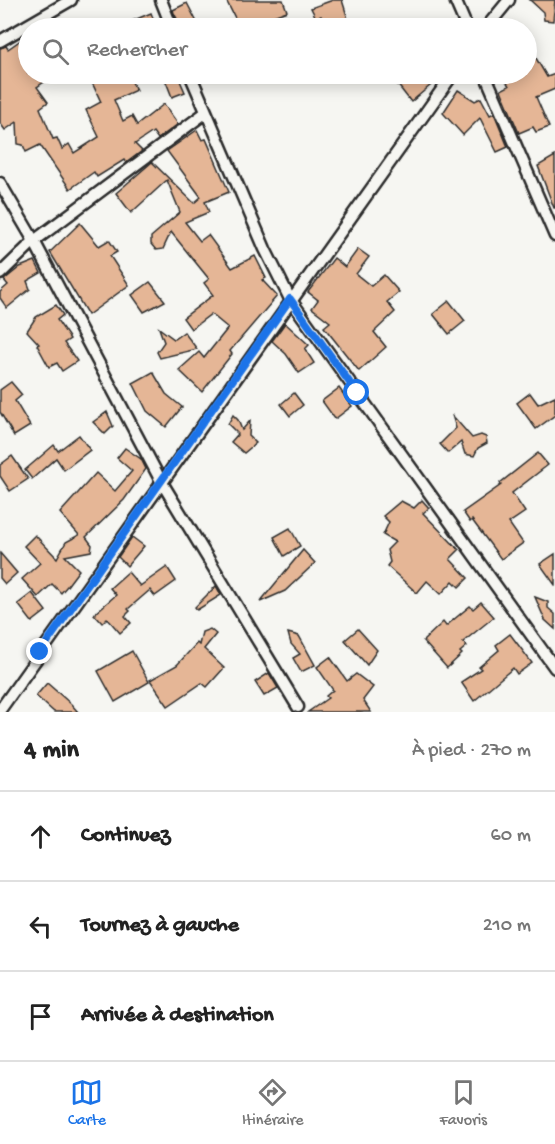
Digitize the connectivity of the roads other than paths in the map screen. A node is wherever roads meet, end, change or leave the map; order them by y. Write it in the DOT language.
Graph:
graph roads {
  1 [pos="71,0"];
  2 [pos="161,0"];
  3 [pos="455,0"];
  4 [pos="509,0"];
  5 [pos="40,18"];
  6 [pos="168,18"];
  7 [pos="463,18"];
  8 [pos="494,18"];
  9 [pos="18,31"];
  10 [pos="0,41"];
  11 [pos="194,84"];
  12 [pos="446,84"];
  13 [pos="489,84"];
  14 [pos="205,113"];
  15 [pos="0,183"];
  16 [pos="555,236"];
  17 [pos="34,241"];
  18 [pos="0,274"];
  19 [pos="290,299"];
  20 [pos="161,481"];
  21 [pos="555,668"];
  22 [pos="298,707"];
  23 [pos="0,710"];
  1 -- 5 [label="street"];
  2 -- 6 [label="street"];
  3 -- 7 [label="street"];
  4 -- 8 [label="street"];
  9 -- 10 [label="street"];
  11 -- 14 [label="street"];
  12 -- 19 [label="street"];
  13 -- 16 [label="street"];
  14 -- 17 [label="street"];
  14 -- 19 [label="street"];
  15 -- 17 [label="street"];
  17 -- 18 [label="street"];
  17 -- 20 [label="street"];
  19 -- 20 [label="street"];
  19 -- 21 [label="street"];
  20 -- 22 [label="street"];
  20 -- 23 [label="street"];
}
